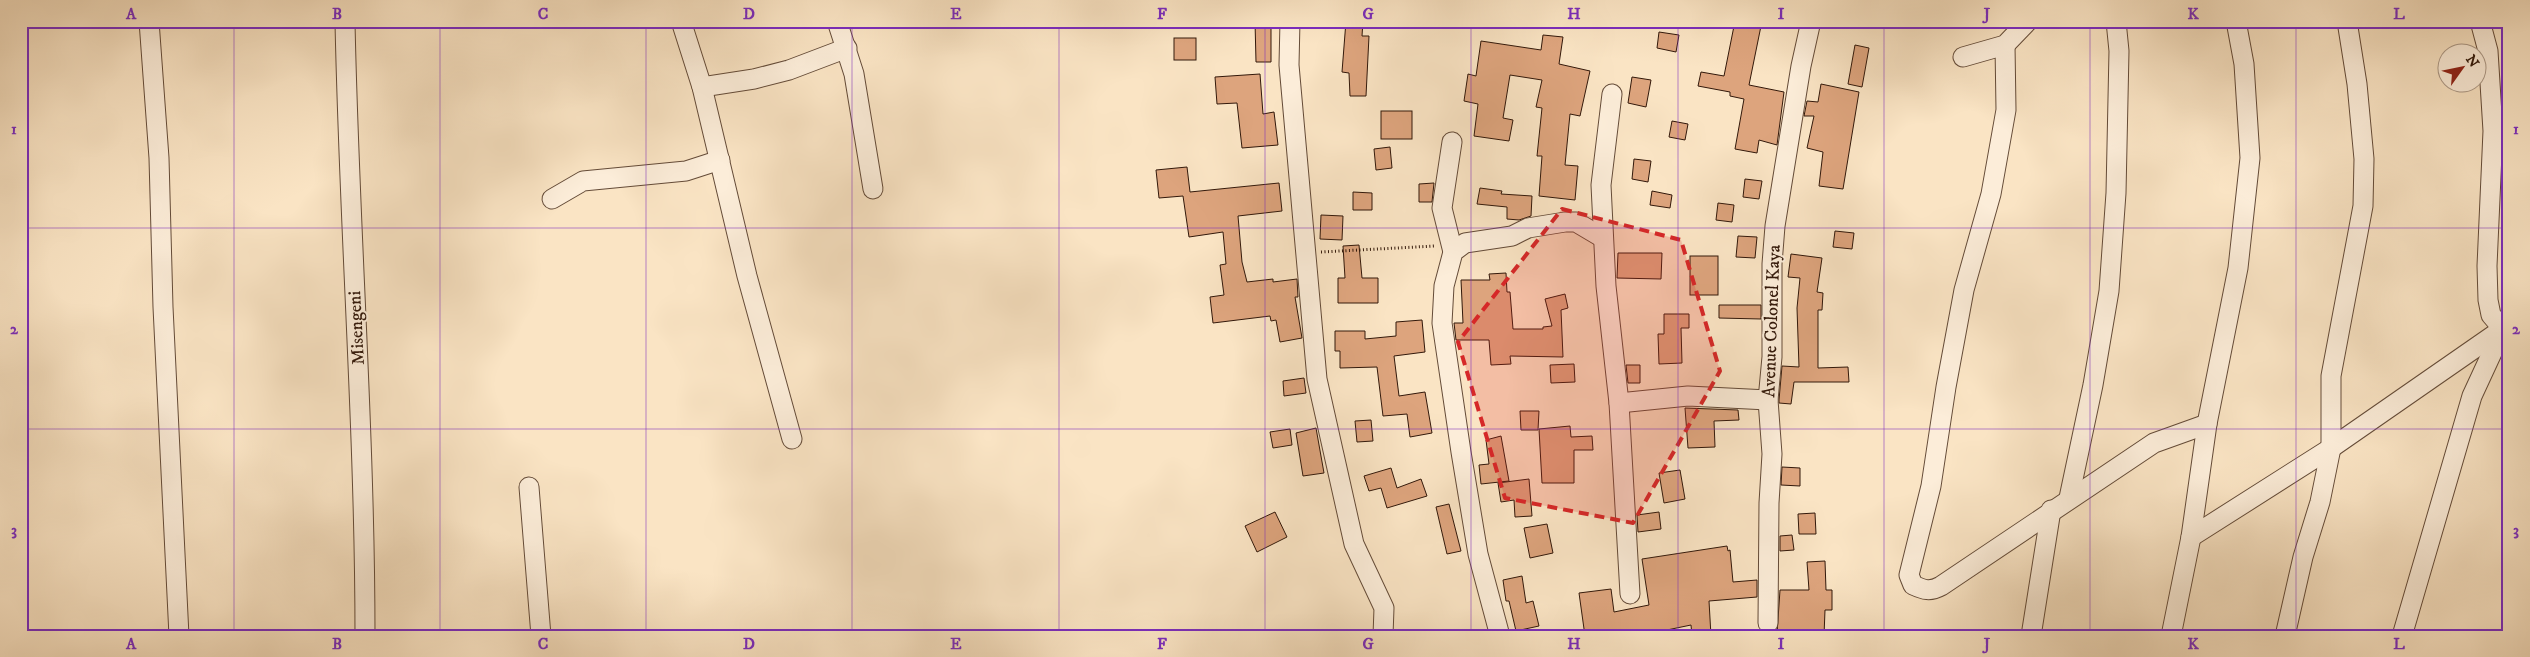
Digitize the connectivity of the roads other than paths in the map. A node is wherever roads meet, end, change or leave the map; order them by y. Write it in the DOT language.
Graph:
graph roads {
  1 [pos="149,21"];
  2 [pos="345,21"];
  3 [pos="681,21"];
  4 [pos="838,21"];
  5 [pos="1290,21"];
  6 [pos="1811,21"];
  7 [pos="2028,21"];
  8 [pos="2116,21"];
  9 [pos="2236,21"];
  10 [pos="2347,21"];
  11 [pos="2480,21"];
  12 [pos="2005,45"];
  13 [pos="847,48"];
  14 [pos="1963,58"];
  15 [pos="702,87"];
  16 [pos="1612,94"];
  17 [pos="1452,142"];
  18 [pos="720,160"];
  19 [pos="874,189"];
  20 [pos="552,199"];
  21 [pos="1602,238"];
  22 [pos="1453,252"];
  23 [pos="2506,327"];
  24 [pos="1768,400"];
  25 [pos="1619,403"];
  26 [pos="2207,424"];
  27 [pos="792,439"];
  28 [pos="2331,448"];
  29 [pos="530,487"];
  30 [pos="2069,498"];
  31 [pos="2051,510"];
  32 [pos="2191,537"];
  33 [pos="1630,594"];
  34 [pos="1768,623"];
  35 [pos="178,636"];
  36 [pos="365,636"];
  37 [pos="541,636"];
  38 [pos="1383,636"];
  39 [pos="1500,636"];
  40 [pos="2031,636"];
  41 [pos="2171,636"];
  42 [pos="2285,636"];
  43 [pos="2402,636"];
  1 -- 35 [label="street"];
  2 -- 36 [label="street, Misengeni"];
  3 -- 15 [label="street"];
  4 -- 13 [label="street"];
  5 -- 38 [label="street"];
  6 -- 24 [label="street, Avenue Colonel Kaya"];
  7 -- 12 [label="street"];
  8 -- 30 [label="street"];
  9 -- 26 [label="street"];
  10 -- 28 [label="street"];
  11 -- 23 [label="street"];
  12 -- 14 [label="street"];
  12 -- 31 [label="street"];
  13 -- 15 [label="street"];
  13 -- 19 [label="street"];
  15 -- 18 [label="street"];
  16 -- 21 [label="street"];
  17 -- 22 [label="street"];
  18 -- 20 [label="street"];
  18 -- 27 [label="street"];
  21 -- 22 [label="street"];
  21 -- 25 [label="street"];
  22 -- 39 [label="street"];
  23 -- 28 [label="street"];
  23 -- 43 [label="street"];
  24 -- 25 [label="street"];
  24 -- 34 [label="street, Avenue Colonel Kaya"];
  25 -- 33 [label="street"];
  26 -- 30 [label="street"];
  26 -- 32 [label="street"];
  28 -- 32 [label="street"];
  28 -- 42 [label="street"];
  29 -- 37 [label="street"];
  30 -- 31 [label="street"];
  31 -- 40 [label="street"];
  32 -- 41 [label="street"];
}
